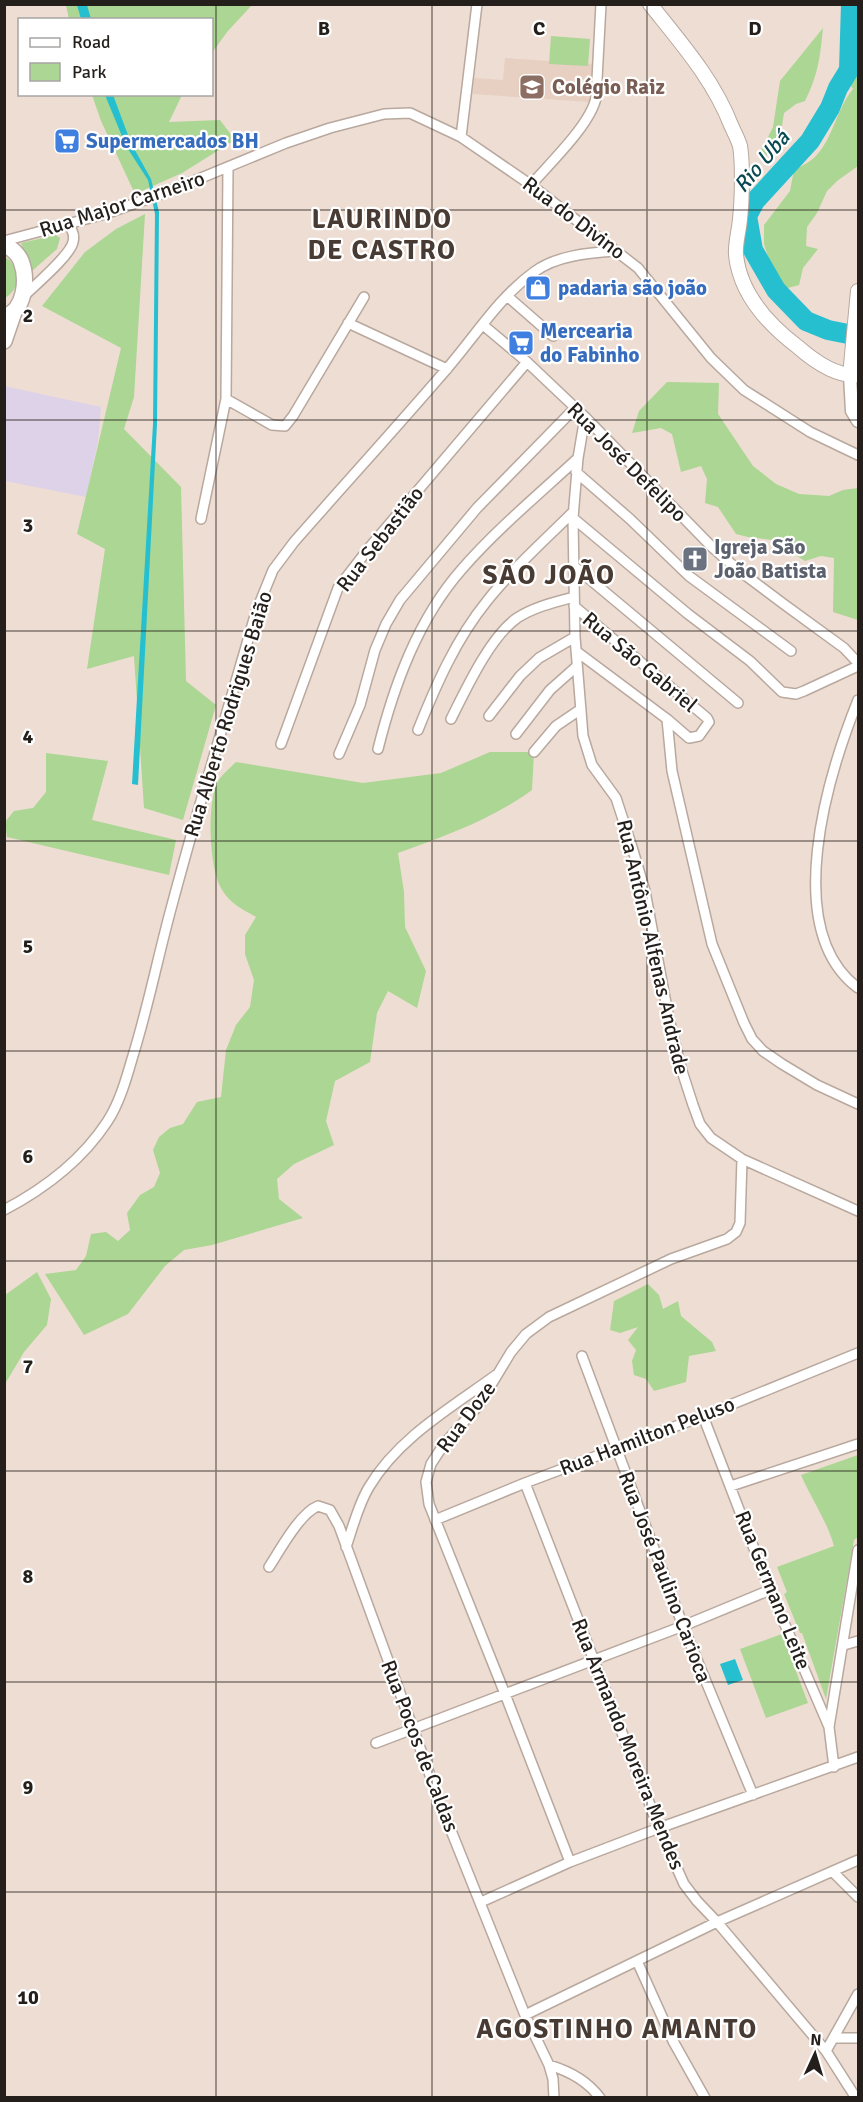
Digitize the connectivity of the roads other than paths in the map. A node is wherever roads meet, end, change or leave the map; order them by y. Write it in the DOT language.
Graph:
graph roads {
  1 [pos="477,4"];
  2 [pos="602,4"];
  3 [pos="650,4"];
  4 [pos="410,113"];
  5 [pos="461,137"];
  6 [pos="228,168"];
  7 [pos="531,185"];
  8 [pos="69,224"];
  9 [pos="4,243"];
  10 [pos="617,250"];
  11 [pos="507,296"];
  12 [pos="364,297"];
  13 [pos="22,298"];
  14 [pos="857,304"];
  15 [pos="9,314"];
  16 [pos="348,323"];
  17 [pos="483,325"];
  18 [pos="553,336"];
  19 [pos="4,341"];
  20 [pos="526,362"];
  21 [pos="447,369"];
  22 [pos="853,372"];
  23 [pos="226,399"];
  24 [pos="574,408"];
  25 [pos="585,417"];
  26 [pos="858,421"];
  27 [pos="858,455"];
  28 [pos="578,458"];
  29 [pos="576,472"];
  30 [pos="573,515"];
  31 [pos="201,519"];
  32 [pos="575,567"];
  33 [pos="574,602"];
  34 [pos="575,637"];
  35 [pos="576,651"];
  36 [pos="791,651"];
  37 [pos="858,664"];
  38 [pos="577,666"];
  39 [pos="858,700"];
  40 [pos="738,704"];
  41 [pos="581,709"];
  42 [pos="489,716"];
  43 [pos="451,719"];
  44 [pos="668,719"];
  45 [pos="418,730"];
  46 [pos="516,734"];
  47 [pos="281,744"];
  48 [pos="378,749"];
  49 [pos="534,752"];
  50 [pos="339,754"];
  51 [pos="858,988"];
  52 [pos="858,1104"];
  53 [pos="742,1159"];
  54 [pos="4,1210"];
  55 [pos="858,1211"];
  56 [pos="858,1353"];
  57 [pos="582,1356"];
  58 [pos="498,1373"];
  59 [pos="703,1416"];
  60 [pos="858,1444"];
  61 [pos="616,1449"];
  62 [pos="525,1483"];
  63 [pos="731,1486"];
  64 [pos="435,1520"];
  65 [pos="346,1547"];
  66 [pos="858,1550"];
  67 [pos="268,1567"];
  68 [pos="770,1590"];
  69 [pos="683,1626"];
  70 [pos="858,1641"];
  71 [pos="844,1646"];
  72 [pos="593,1660"];
  73 [pos="505,1694"];
  74 [pos="830,1727"];
  75 [pos="413,1729"];
  76 [pos="376,1743"];
  77 [pos="858,1757"];
  78 [pos="834,1767"];
  79 [pos="753,1795"];
  80 [pos="659,1828"];
  81 [pos="858,1860"];
  82 [pos="570,1862"];
  83 [pos="834,1872"];
  84 [pos="858,1897"];
  85 [pos="481,1902"];
  86 [pos="717,1922"];
  87 [pos="637,1961"];
  88 [pos="858,1994"];
  89 [pos="525,2015"];
  90 [pos="835,2038"];
  91 [pos="858,2038"];
  92 [pos="826,2051"];
  93 [pos="549,2065"];
  94 [pos="554,2097"];
  95 [pos="600,2097"];
  96 [pos="705,2097"];
  97 [pos="856,2097"];
  1 -- 5 [label="street"];
  2 -- 7 [label="street"];
  3 -- 22 [label="main road"];
  4 -- 5 [label="street, Rua do Divino"];
  4 -- 6 [label="street, Rua Major Carneiro"];
  5 -- 7 [label="street, Rua do Divino"];
  6 -- 8 [label="street, Rua Major Carneiro"];
  6 -- 23 [label="street"];
  7 -- 10 [label="street, Rua do Divino"];
  8 -- 9 [label="street, Rua Major Carneiro"];
  8 -- 13 [label="street, Rua Major Carneiro"];
  9 -- 13 [label="main road"];
  10 -- 11 [label="street, Rua Alberto Rodrigues Baião"];
  10 -- 27 [label="street, Rua do Divino"];
  11 -- 17 [label="street, Rua Alberto Rodrigues Baião"];
  11 -- 18 [label="street"];
  12 -- 16 [label="street"];
  13 -- 15 [label="main road"];
  14 -- 22 [label="main road"];
  15 -- 19 [label="main road"];
  16 -- 21 [label="street"];
  16 -- 23 [label="street"];
  17 -- 20 [label="street, Rua José Defelipo"];
  17 -- 21 [label="street, Rua Alberto Rodrigues Baião"];
  20 -- 24 [label="street, Rua José Defelipo"];
  20 -- 47 [label="street, Rua Sebastião"];
  21 -- 54 [label="street, Rua Alberto Rodrigues Baião"];
  22 -- 26 [label="street"];
  23 -- 31 [label="street"];
  24 -- 25 [label="street, Rua José Defelipo"];
  24 -- 50 [label="street"];
  25 -- 28 [label="street, Rua Antônio Alfenas Andrade"];
  25 -- 37 [label="street, Rua José Defelipo"];
  28 -- 29 [label="street, Rua Antônio Alfenas Andrade"];
  28 -- 48 [label="street"];
  29 -- 30 [label="street, Rua Antônio Alfenas Andrade"];
  29 -- 36 [label="street"];
  30 -- 32 [label="street, Rua Antônio Alfenas Andrade"];
  30 -- 37 [label="street"];
  30 -- 45 [label="street"];
  32 -- 33 [label="street, Rua Antônio Alfenas Andrade"];
  32 -- 40 [label="street"];
  33 -- 34 [label="street, Rua Antônio Alfenas Andrade"];
  33 -- 43 [label="street"];
  33 -- 44 [label="street, Rua São Gabriel"];
  34 -- 35 [label="street, Rua Antônio Alfenas Andrade"];
  34 -- 42 [label="street"];
  35 -- 38 [label="street, Rua Antônio Alfenas Andrade"];
  35 -- 44 [label="street"];
  38 -- 41 [label="street, Rua Antônio Alfenas Andrade"];
  38 -- 46 [label="street"];
  39 -- 51 [label="street"];
  41 -- 49 [label="street"];
  41 -- 53 [label="street, Rua Antônio Alfenas Andrade"];
  44 -- 52 [label="street"];
  53 -- 55 [label="street, Rua Antônio Alfenas Andrade"];
  53 -- 58 [label="street, Rua Doze"];
  56 -- 59 [label="street, Rua Hamilton Peluso"];
  57 -- 61 [label="street, Rua José Paulino Carioca"];
  58 -- 64 [label="street, Rua Doze"];
  58 -- 65 [label="street"];
  59 -- 61 [label="street, Rua Hamilton Peluso"];
  59 -- 63 [label="street, Rua Germano Leite"];
  60 -- 63 [label="street"];
  61 -- 62 [label="street, Rua Hamilton Peluso"];
  61 -- 69 [label="street, Rua José Paulino Carioca"];
  62 -- 64 [label="street, Rua Hamilton Peluso"];
  62 -- 72 [label="street, Rua Armando Moreira Mendes"];
  63 -- 68 [label="street, Rua Germano Leite"];
  64 -- 73 [label="street, Rua Doze"];
  65 -- 67 [label="street, Rua Pocos de Caldas"];
  65 -- 75 [label="street, Rua Pocos de Caldas"];
  66 -- 71 [label="street"];
  68 -- 69 [label="street"];
  68 -- 74 [label="street, Rua Germano Leite"];
  69 -- 72 [label="street"];
  69 -- 79 [label="street, Rua José Paulino Carioca"];
  70 -- 71 [label="street"];
  71 -- 74 [label="street"];
  72 -- 73 [label="street"];
  72 -- 80 [label="street, Rua Armando Moreira Mendes"];
  73 -- 75 [label="street"];
  73 -- 82 [label="street, Rua Doze"];
  74 -- 78 [label="street, Rua Germano Leite"];
  75 -- 76 [label="street"];
  75 -- 85 [label="street, Rua Pocos de Caldas"];
  77 -- 78 [label="street"];
  78 -- 79 [label="street"];
  79 -- 80 [label="street"];
  80 -- 82 [label="street"];
  80 -- 86 [label="street, Rua Armando Moreira Mendes"];
  81 -- 83 [label="street"];
  82 -- 85 [label="street"];
  83 -- 84 [label="street"];
  83 -- 86 [label="street"];
  85 -- 89 [label="street, Rua Pocos de Caldas"];
  86 -- 87 [label="street"];
  86 -- 92 [label="street, Rua Armando Moreira Mendes"];
  87 -- 89 [label="street"];
  87 -- 96 [label="street"];
  88 -- 90 [label="street"];
  89 -- 93 [label="street, Rua Pocos de Caldas"];
  90 -- 91 [label="street"];
  90 -- 92 [label="street"];
  92 -- 97 [label="street, Rua Armando Moreira Mendes"];
  93 -- 94 [label="street, Rua Pocos de Caldas"];
  93 -- 95 [label="street"];
}
